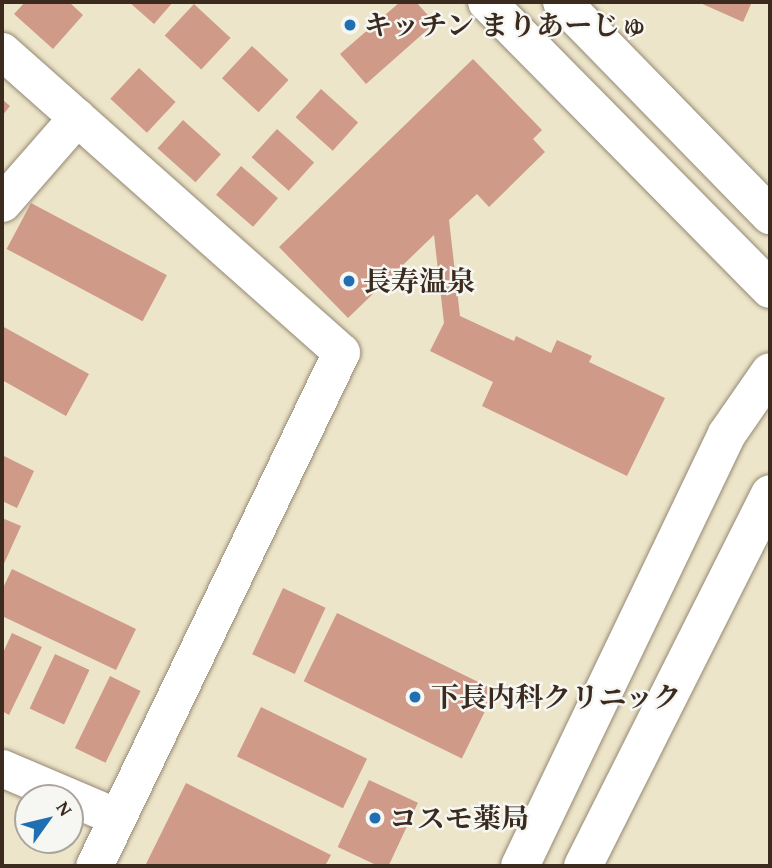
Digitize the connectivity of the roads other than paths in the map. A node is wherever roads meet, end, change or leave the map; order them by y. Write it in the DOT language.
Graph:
graph roads {
  1 [pos="487,2"];
  2 [pos="562,2"];
  3 [pos="2,51"];
  4 [pos="77,117"];
  5 [pos="2,203"];
  6 [pos="770,215"];
  7 [pos="770,289"];
  8 [pos="770,372"];
  9 [pos="770,494"];
  10 [pos="2,768"];
  11 [pos="117,817"];
  12 [pos="94,866"];
  13 [pos="520,866"];
  14 [pos="583,866"];
  1 -- 7 [label="street"];
  2 -- 6 [label="street"];
  3 -- 4 [label="street"];
  4 -- 5 [label="street"];
  4 -- 11 [label="street"];
  8 -- 13 [label="street"];
  9 -- 14 [label="street"];
  10 -- 11 [label="street"];
  11 -- 12 [label="street"];
}
